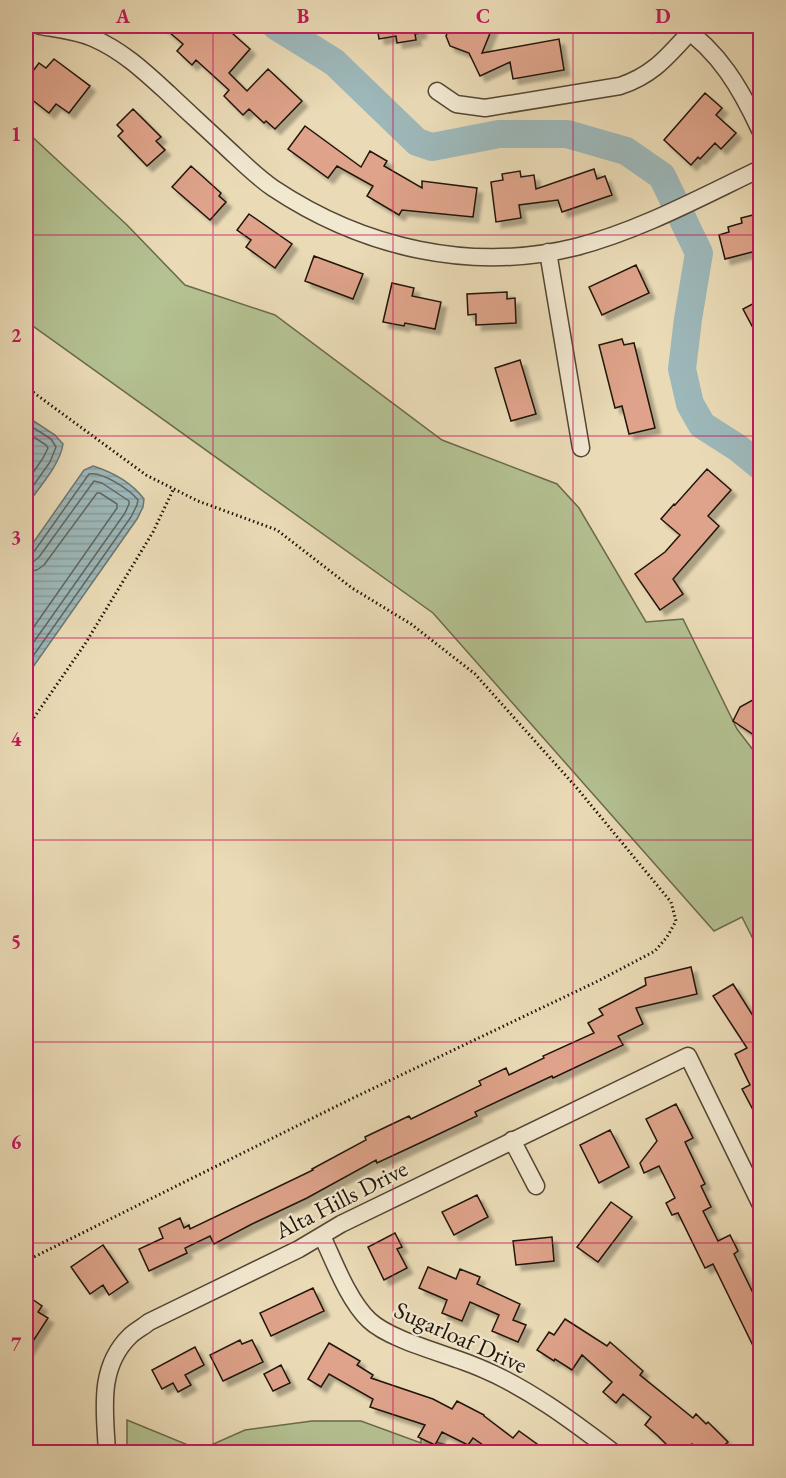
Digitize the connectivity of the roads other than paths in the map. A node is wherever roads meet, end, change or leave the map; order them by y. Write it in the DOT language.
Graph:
graph roads {
  1 [pos="40,26"];
  2 [pos="685,28"];
  3 [pos="436,91"];
  4 [pos="760,130"];
  5 [pos="760,169"];
  6 [pos="548,252"];
  7 [pos="581,448"];
  8 [pos="512,1140"];
  9 [pos="536,1186"];
  10 [pos="760,1203"];
  11 [pos="322,1236"];
  12 [pos="107,1452"];
  13 [pos="613,1452"];
  1 -- 6 [label="street"];
  2 -- 3 [label="street"];
  2 -- 4 [label="street"];
  5 -- 6 [label="street"];
  6 -- 7 [label="street"];
  8 -- 9 [label="street"];
  8 -- 10 [label="street, Alta Hills Drive"];
  8 -- 11 [label="street, Alta Hills Drive"];
  11 -- 12 [label="street, Alta Hills Drive"];
  11 -- 13 [label="street, Sugarloaf Drive"];
}
